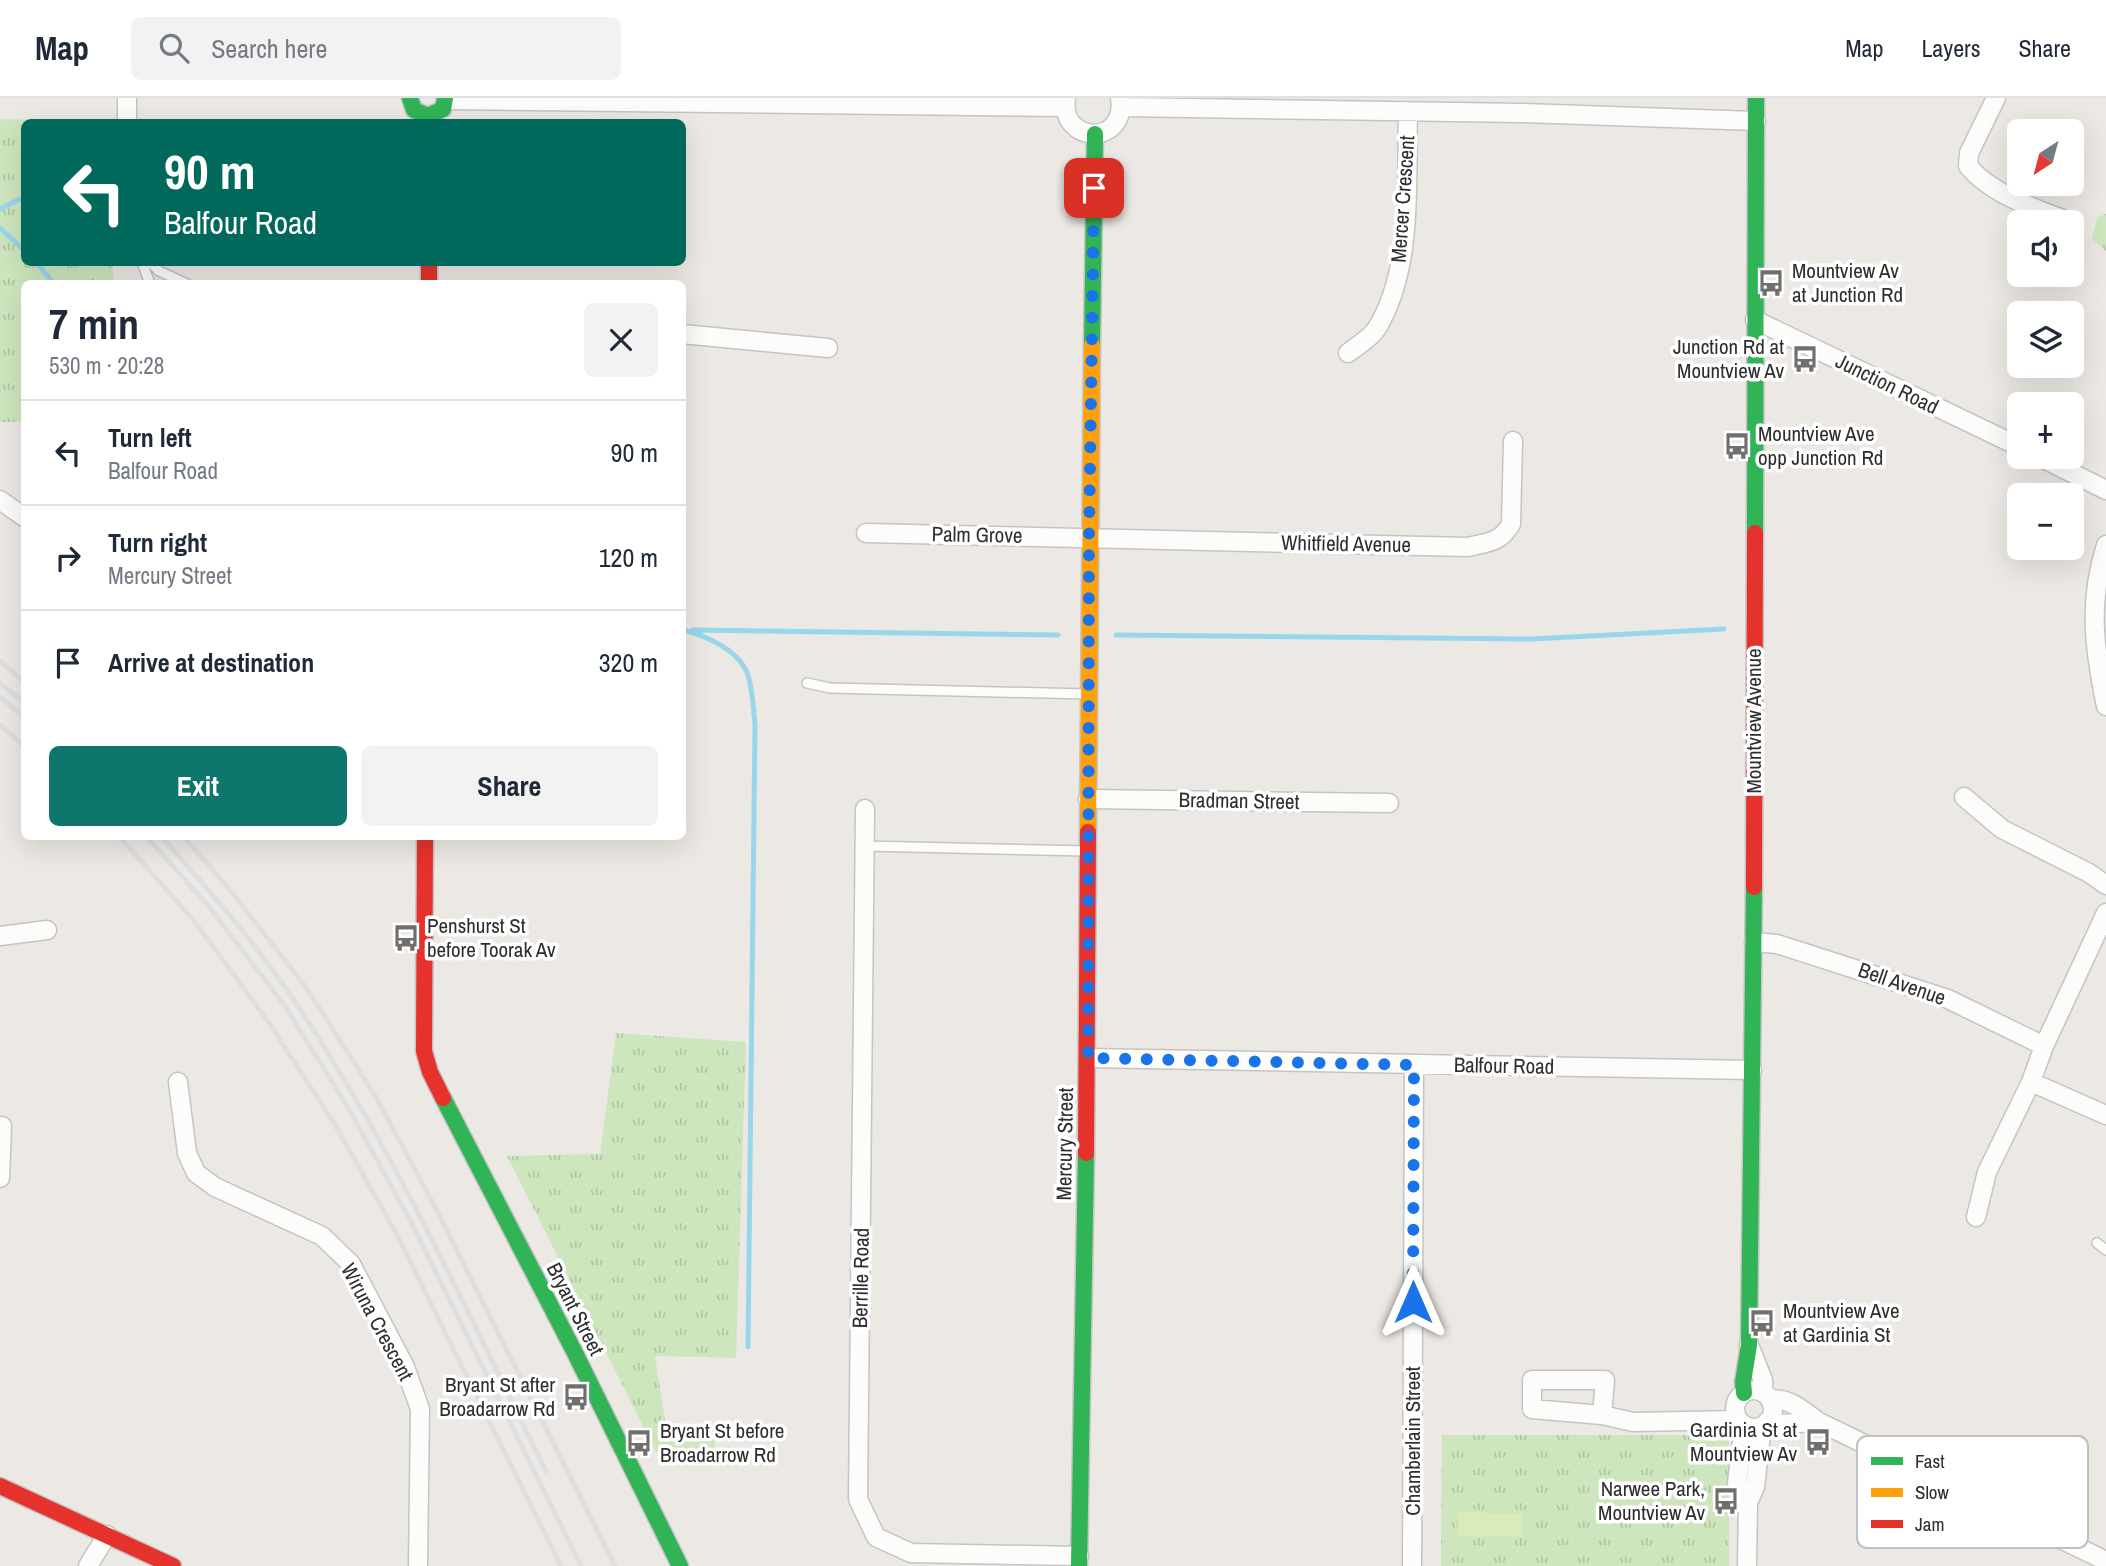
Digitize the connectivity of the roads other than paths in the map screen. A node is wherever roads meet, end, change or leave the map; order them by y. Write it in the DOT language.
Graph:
graph roads {
  1 [pos="127,98"];
  2 [pos="409,98"];
  3 [pos="1756,98"];
  4 [pos="1996,98"];
  5 [pos="446,99"];
  6 [pos="1065,103"];
  7 [pos="1121,103"];
  8 [pos="1408,112"];
  9 [pos="127,119"];
  10 [pos="430,119"];
  11 [pos="1756,121"];
  12 [pos="1095,134"];
  13 [pos="2038,210"];
  14 [pos="154,266"];
  15 [pos="178,280"];
  16 [pos="1755,320"];
  17 [pos="686,334"];
  18 [pos="828,348"];
  19 [pos="1348,353"];
  20 [pos="1513,441"];
  21 [pos="2007,441"];
  22 [pos="2064,469"];
  23 [pos="2106,490"];
  24 [pos="0,500"];
  25 [pos="21,514"];
  26 [pos="866,533"];
  27 [pos="1089,538"];
  28 [pos="2106,545"];
  29 [pos="807,683"];
  30 [pos="1088,694"];
  31 [pos="2106,706"];
  32 [pos="1964,797"];
  33 [pos="1088,799"];
  34 [pos="1390,803"];
  35 [pos="865,809"];
  36 [pos="425,840"];
  37 [pos="865,846"];
  38 [pos="1087,851"];
  39 [pos="2106,886"];
  40 [pos="2106,913"];
  41 [pos="47,930"];
  42 [pos="0,936"];
  43 [pos="1754,942"];
  44 [pos="2044,1046"];
  45 [pos="1088,1058"];
  46 [pos="1414,1065"];
  47 [pos="1752,1070"];
  48 [pos="178,1082"];
  49 [pos="2031,1082"];
  50 [pos="2106,1115"];
  51 [pos="2,1126"];
  52 [pos="0,1178"];
  53 [pos="1976,1217"];
  54 [pos="2097,1243"];
  55 [pos="2106,1250"];
  56 [pos="1749,1345"];
  57 [pos="1744,1393"];
  58 [pos="1767,1397"];
  59 [pos="1602,1415"];
  60 [pos="1819,1422"];
  61 [pos="1753,1423"];
  62 [pos="1857,1440"];
  63 [pos="0,1486"];
  64 [pos="107,1535"];
  65 [pos="2079,1548"];
  66 [pos="1079,1561"];
  67 [pos="2106,1561"];
  68 [pos="88,1566"];
  69 [pos="173,1566"];
  70 [pos="418,1566"];
  71 [pos="680,1566"];
  72 [pos="1412,1566"];
  73 [pos="1747,1566"];
  1 -- 9 [label="street"];
  2 -- 10 [label="street"];
  3 -- 11 [label="street, Mountview Avenue"];
  4 -- 13 [label="street"];
  5 -- 6 [label="street"];
  5 -- 10 [label="street"];
  6 -- 12 [label="street"];
  7 -- 8 [label="street"];
  7 -- 12 [label="street"];
  8 -- 11 [label="street"];
  8 -- 19 [label="street, Mercer Crescent"];
  11 -- 16 [label="street, Mountview Avenue"];
  12 -- 27 [label="street, Mercury Street"];
  14 -- 15 [label="lane"];
  16 -- 21 [label="street, Junction Road"];
  16 -- 43 [label="street, Mountview Avenue"];
  17 -- 18 [label="street"];
  20 -- 27 [label="street, Whitfield Avenue"];
  22 -- 23 [label="street"];
  24 -- 25 [label="street"];
  26 -- 27 [label="street, Palm Grove"];
  27 -- 30 [label="street, Mercury Street"];
  28 -- 31 [label="street"];
  29 -- 30 [label="lane"];
  30 -- 33 [label="street, Mercury Street"];
  32 -- 39 [label="street"];
  33 -- 34 [label="street, Bradman Street"];
  33 -- 38 [label="street, Mercury Street"];
  35 -- 37 [label="street, Berrille Road"];
  36 -- 71 [label="street, Bryant Street"];
  37 -- 38 [label="lane"];
  37 -- 66 [label="street, Berrille Road"];
  38 -- 45 [label="street, Mercury Street"];
  40 -- 44 [label="street"];
  41 -- 42 [label="street"];
  43 -- 44 [label="street, Bell Avenue"];
  43 -- 47 [label="street, Mountview Avenue"];
  44 -- 49 [label="street"];
  45 -- 46 [label="street, Balfour Road"];
  45 -- 66 [label="street, Mercury Street"];
  46 -- 47 [label="street, Balfour Road"];
  46 -- 72 [label="street, Chamberlain Street"];
  47 -- 56 [label="street, Mountview Avenue"];
  48 -- 70 [label="street, Wiruna Crescent"];
  49 -- 50 [label="street"];
  49 -- 53 [label="street"];
  51 -- 52 [label="street"];
  54 -- 55 [label="lane"];
  56 -- 57 [label="street, Mountview Avenue"];
  56 -- 58 [label="street, Mountview Avenue"];
  57 -- 58 [label="street"];
  57 -- 61 [label="street"];
  58 -- 60 [label="street"];
  58 -- 61 [label="street"];
  59 -- 61 [label="street"];
  60 -- 61 [label="street"];
  60 -- 62 [label="street"];
  61 -- 73 [label="street"];
  63 -- 64 [label="street"];
  64 -- 68 [label="street"];
  64 -- 69 [label="street"];
  65 -- 67 [label="street"];
}
